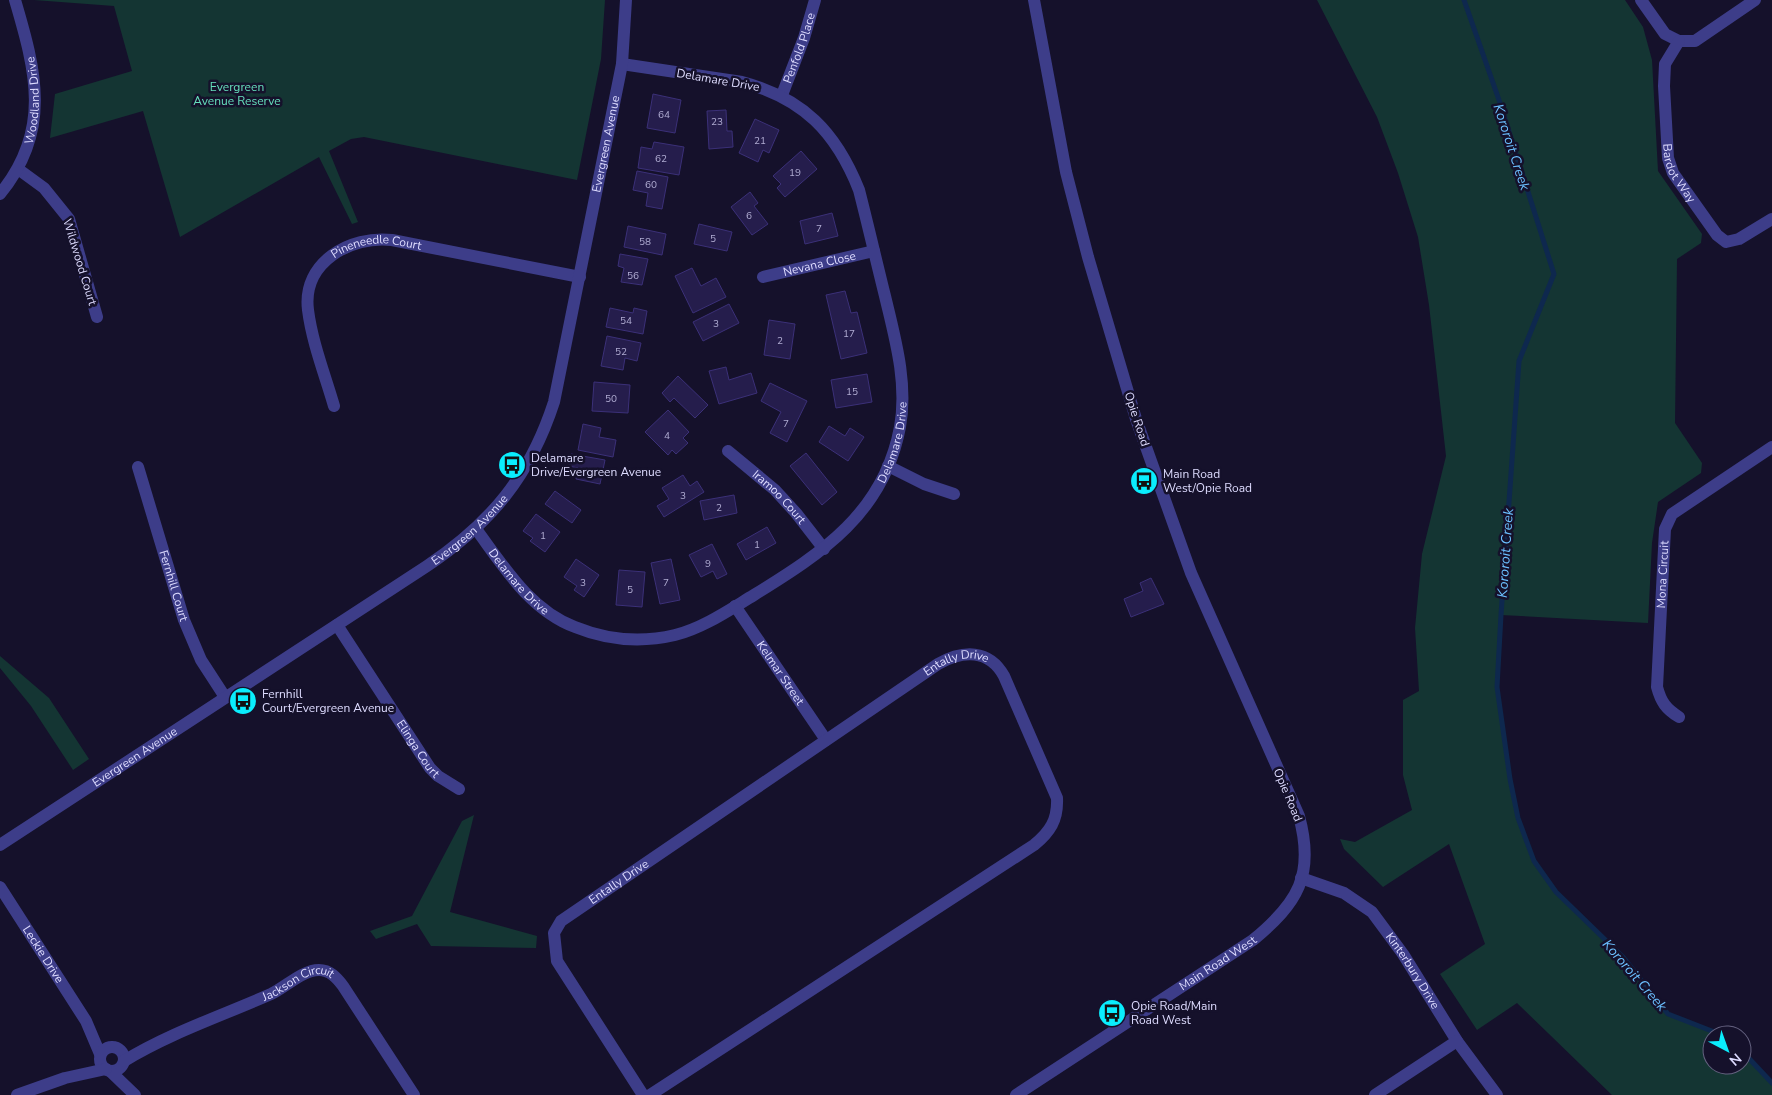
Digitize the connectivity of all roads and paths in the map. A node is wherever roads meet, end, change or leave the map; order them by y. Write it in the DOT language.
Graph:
graph roads {
  1 [pos="15,0"];
  2 [pos="626,0"];
  3 [pos="815,0"];
  4 [pos="1034,0"];
  5 [pos="1641,0"];
  6 [pos="1755,0"];
  7 [pos="1679,41"];
  8 [pos="622,64"];
  9 [pos="782,95"];
  10 [pos="18,169"];
  11 [pos="0,194"];
  12 [pos="1772,218"];
  13 [pos="874,251"];
  14 [pos="580,277"];
  15 [pos="763,278"];
  16 [pos="97,317"];
  17 [pos="334,406"];
  18 [pos="1772,447"];
  19 [pos="728,451"];
  20 [pos="888,466"];
  21 [pos="138,467"];
  22 [pos="954,494"];
  23 [pos="476,529"];
  24 [pos="824,549"];
  25 [pos="735,606"];
  26 [pos="337,625"];
  27 [pos="225,697"];
  28 [pos="1679,717"];
  29 [pos="826,740"];
  30 [pos="459,788"];
  31 [pos="0,845"];
  32 [pos="1301,878"];
  33 [pos="0,887"];
  34 [pos="86,1021"];
  35 [pos="1457,1040"];
  36 [pos="100,1055"];
  37 [pos="120,1055"];
  38 [pos="108,1070"];
  39 [pos="65,1078"];
  40 [pos="17,1095"];
  41 [pos="135,1095"];
  42 [pos="414,1095"];
  43 [pos="643,1095"];
  44 [pos="650,1095"];
  45 [pos="1016,1095"];
  46 [pos="1375,1095"];
  47 [pos="1497,1095"];
  1 -- 10 [label="street, Woodland Drive"];
  2 -- 8 [label="street, Evergreen Avenue"];
  3 -- 9 [label="street, Penfold Place"];
  4 -- 32 [label="street, Opie Road"];
  5 -- 7 [label="street"];
  6 -- 7 [label="street"];
  7 -- 12 [label="street, Bardot Way"];
  8 -- 9 [label="street, Delamare Drive"];
  8 -- 14 [label="street, Evergreen Avenue"];
  9 -- 13 [label="street, Delamare Drive"];
  10 -- 11 [label="street, Woodland Drive"];
  10 -- 16 [label="street, Wildwood Court"];
  13 -- 15 [label="street, Nevana Close"];
  13 -- 20 [label="street, Delamare Drive"];
  14 -- 17 [label="street, Pineneedle Court"];
  14 -- 23 [label="street, Evergreen Avenue"];
  18 -- 28 [label="street, Mona Circuit"];
  19 -- 24 [label="street, Iramoo Court"];
  20 -- 22 [label="street"];
  20 -- 24 [label="street, Delamare Drive"];
  21 -- 27 [label="street, Fernhill Court"];
  23 -- 25 [label="street, Delamare Drive"];
  23 -- 26 [label="street, Evergreen Avenue"];
  24 -- 25 [label="street, Delamare Drive"];
  25 -- 29 [label="street, Kelmar Street"];
  26 -- 27 [label="street, Evergreen Avenue"];
  26 -- 30 [label="street, Elinga Court"];
  27 -- 31 [label="street, Evergreen Avenue"];
  29 -- 43 [label="street, Entally Drive"];
  29 -- 44 [label="street, Entally Drive"];
  32 -- 35 [label="street, Kinterbury Drive"];
  32 -- 45 [label="street, Main Road West"];
  33 -- 34 [label="street, Leckie Drive"];
  34 -- 36 [label="street, Leckie Drive"];
  34 -- 37 [label="street, Leckie Drive"];
  35 -- 46 [label="street"];
  35 -- 47 [label="street, Kinterbury Drive"];
  36 -- 37 [label="street"];
  36 -- 38 [label="street"];
  36 -- 39 [label="street"];
  37 -- 38 [label="street"];
  37 -- 41 [label="street, Leckie Drive"];
  37 -- 42 [label="street, Jackson Circuit"];
  38 -- 39 [label="street"];
  38 -- 41 [label="street, Leckie Drive"];
  39 -- 40 [label="street"];
}
